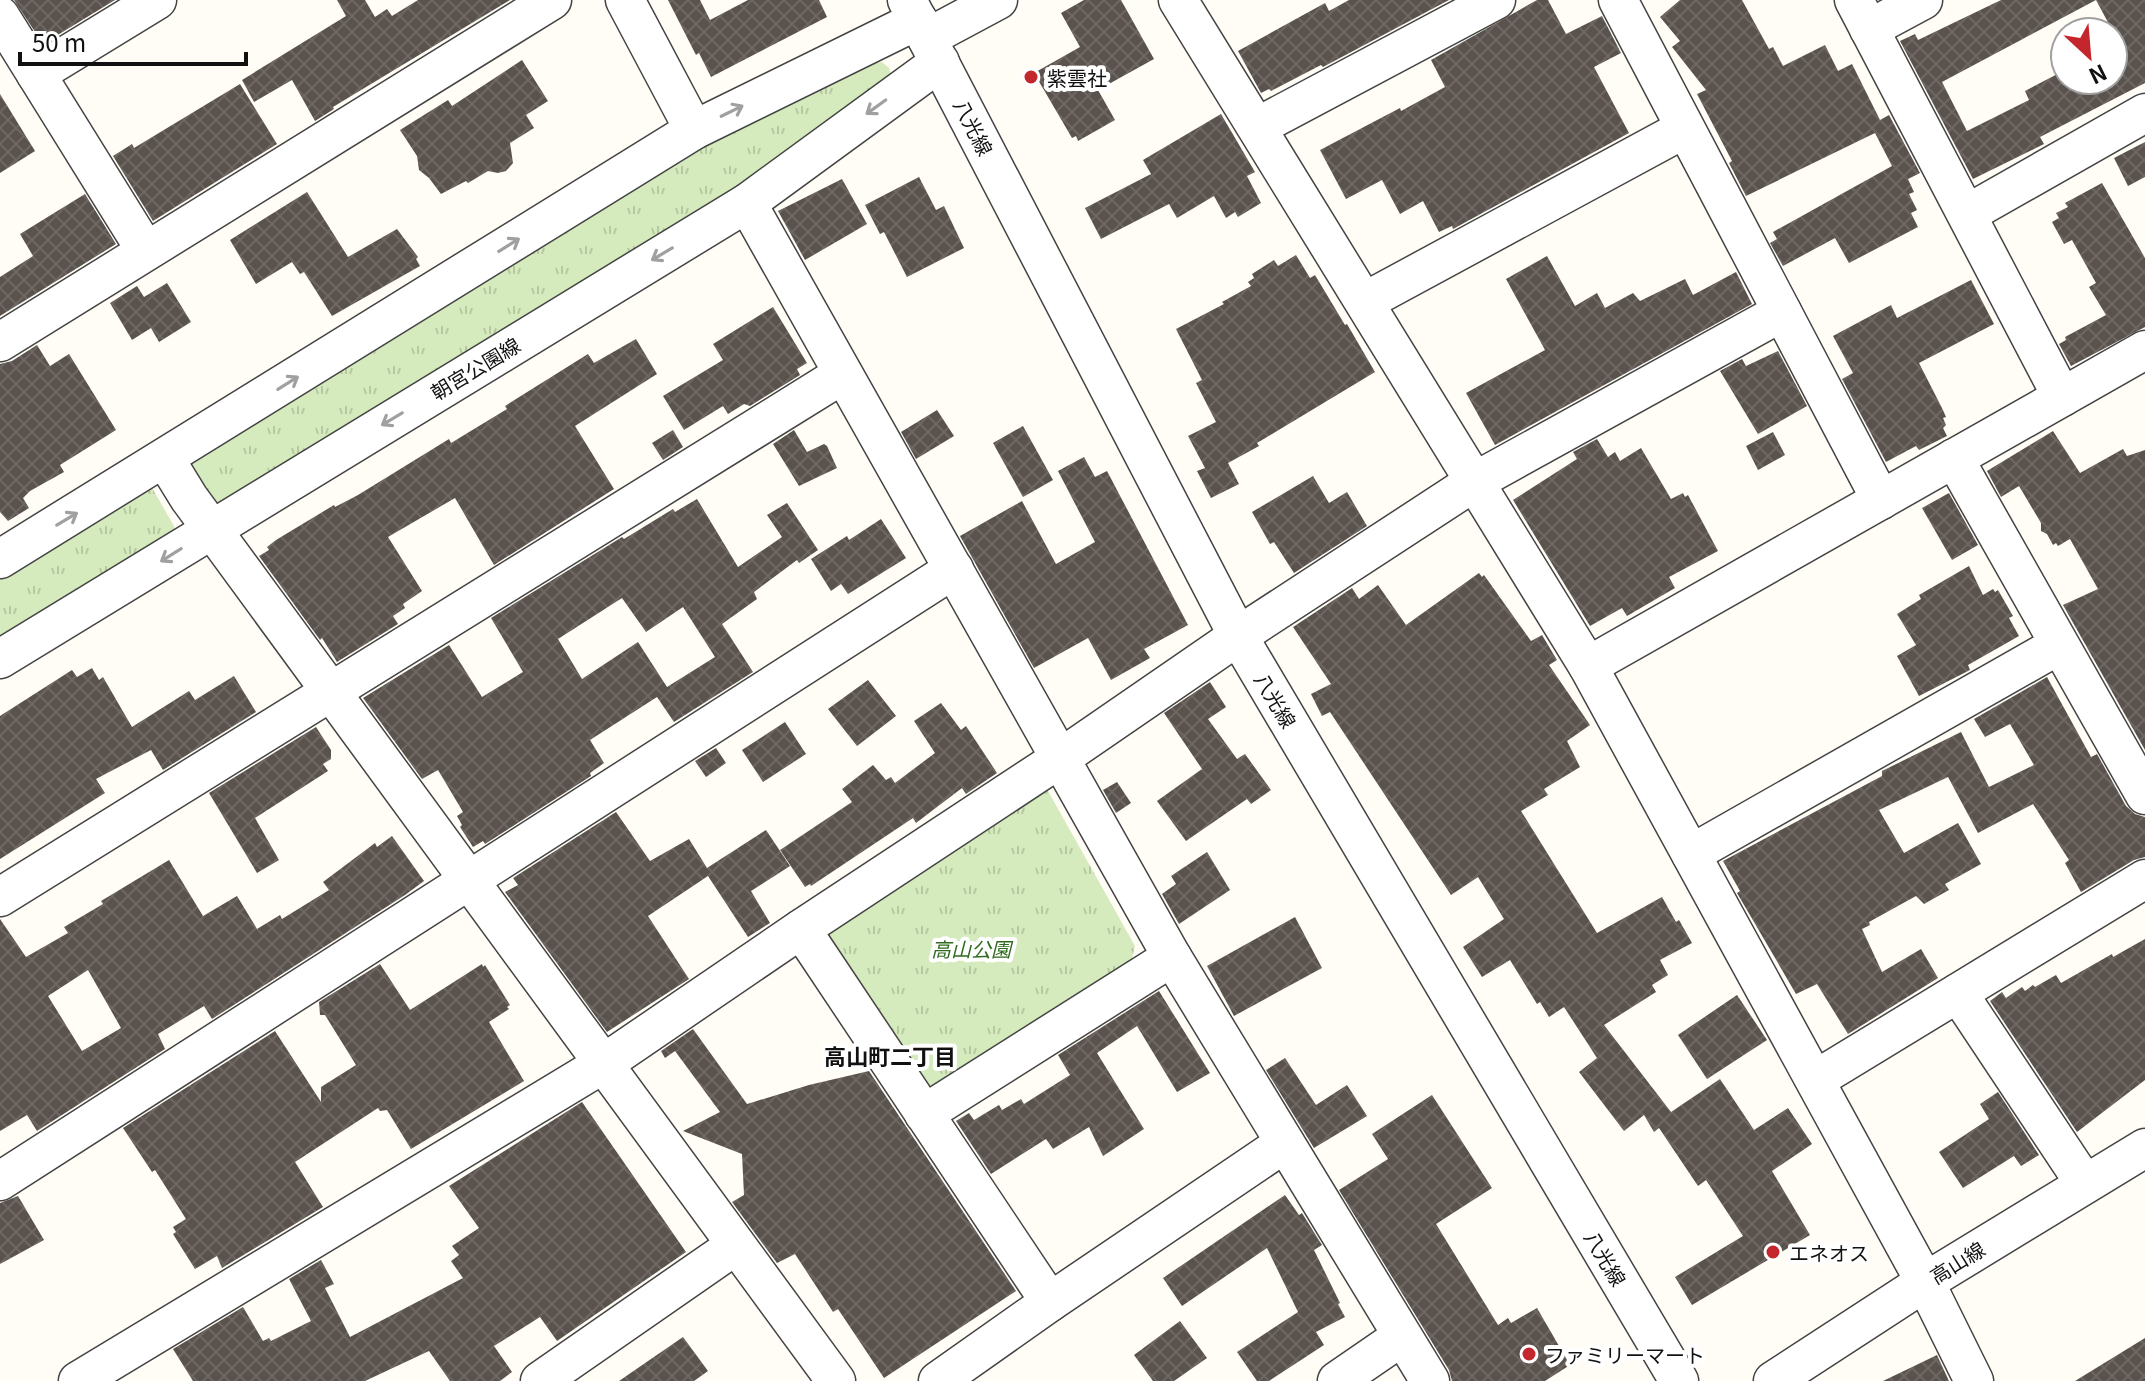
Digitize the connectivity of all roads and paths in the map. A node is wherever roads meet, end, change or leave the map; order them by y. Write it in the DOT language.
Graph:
graph roads {
  1 [pos="157,0"];
  2 [pos="552,0"];
  3 [pos="625,0"];
  4 [pos="998,0"];
  5 [pos="1178,0"];
  6 [pos="1496,0"];
  7 [pos="1618,0"];
  8 [pos="1923,0"];
  9 [pos="1862,14"];
  10 [pos="0,16"];
  11 [pos="923,30"];
  12 [pos="36,74"];
  13 [pos="2145,113"];
  14 [pos="1257,127"];
  15 [pos="1684,129"];
  16 [pos="694,130"];
  17 [pos="747,203"];
  18 [pos="1967,214"];
  19 [pos="146,251"];
  20 [pos="1366,301"];
  21 [pos="1782,312"];
  22 [pos="0,342"];
  23 [pos="2144,353"];
  24 [pos="843,374"];
  25 [pos="2062,397"];
  26 [pos="1954,458"];
  27 [pos="165,459"];
  28 [pos="1474,482"];
  29 [pos="1881,500"];
  30 [pos="213,529"];
  31 [pos="0,559"];
  32 [pos="954,569"];
  33 [pos="1238,636"];
  34 [pos="2059,645"];
  35 [pos="0,659"];
  36 [pos="1588,666"];
  37 [pos="333,693"];
  38 [pos="1059,759"];
  39 [pos="2145,795"];
  40 [pos="1691,854"];
  41 [pos="2145,879"];
  42 [pos="467,880"];
  43 [pos="0,897"];
  44 [pos="801,929"];
  45 [pos="1172,957"];
  46 [pos="1958,993"];
  47 [pos="603,1064"];
  48 [pos="1815,1080"];
  49 [pos="924,1114"];
  50 [pos="1285,1143"];
  51 [pos="2145,1148"];
  52 [pos="0,1181"];
  53 [pos="2085,1184"];
  54 [pos="736,1245"];
  55 [pos="1925,1282"];
  56 [pos="1050,1302"];
  57 [pos="1401,1337"];
  58 [pos="78,1381"];
  59 [pos="540,1381"];
  60 [pos="836,1381"];
  61 [pos="938,1381"];
  62 [pos="1337,1381"];
  63 [pos="1430,1381"];
  64 [pos="1679,1381"];
  65 [pos="1773,1381"];
  66 [pos="1974,1381"];
  1 -- 12 [label="street"];
  2 -- 19 [label="street"];
  3 -- 16 [label="street"];
  4 -- 11 [label="street, 朝宮公園線"];
  5 -- 14 [label="street"];
  6 -- 14 [label="street"];
  7 -- 15 [label="street"];
  8 -- 9 [label="street"];
  9 -- 18 [label="street"];
  10 -- 12 [label="street"];
  16 -- 11 [label="street, 朝宮公園線, one-way"];
  11 -- 17 [label="street, 朝宮公園線, one-way"];
  11 -- 33 [label="street, 八光線"];
  12 -- 19 [label="street"];
  13 -- 18 [label="street"];
  14 -- 20 [label="street"];
  15 -- 20 [label="street"];
  15 -- 21 [label="street"];
  27 -- 16 [label="street, 朝宮公園線, one-way"];
  17 -- 24 [label="street"];
  17 -- 30 [label="street, 朝宮公園線, one-way"];
  18 -- 25 [label="street"];
  19 -- 22 [label="street"];
  20 -- 28 [label="street"];
  21 -- 28 [label="street"];
  21 -- 29 [label="street"];
  23 -- 25 [label="street"];
  24 -- 32 [label="street"];
  24 -- 37 [label="street"];
  25 -- 26 [label="street"];
  26 -- 29 [label="street"];
  26 -- 34 [label="street"];
  27 -- 30 [label="street"];
  31 -- 27 [label="street, 朝宮公園線, one-way"];
  28 -- 33 [label="street"];
  28 -- 36 [label="street"];
  29 -- 36 [label="street"];
  30 -- 35 [label="street, 朝宮公園線, one-way"];
  30 -- 37 [label="street"];
  32 -- 38 [label="street"];
  32 -- 42 [label="street"];
  33 -- 38 [label="street"];
  33 -- 64 [label="street, 八光線"];
  34 -- 39 [label="street"];
  34 -- 40 [label="street"];
  36 -- 40 [label="street"];
  37 -- 42 [label="street"];
  37 -- 43 [label="street"];
  38 -- 44 [label="street"];
  38 -- 45 [label="street"];
  40 -- 48 [label="street"];
  41 -- 46 [label="street"];
  42 -- 47 [label="street"];
  42 -- 52 [label="street"];
  44 -- 47 [label="street"];
  44 -- 49 [label="street"];
  45 -- 49 [label="street"];
  45 -- 50 [label="street"];
  46 -- 48 [label="street"];
  46 -- 53 [label="street"];
  47 -- 54 [label="street"];
  47 -- 58 [label="street"];
  48 -- 55 [label="street"];
  49 -- 56 [label="street"];
  50 -- 56 [label="street"];
  50 -- 57 [label="street"];
  51 -- 53 [label="street, 高山線"];
  53 -- 55 [label="street, 高山線"];
  54 -- 59 [label="street"];
  54 -- 60 [label="street"];
  55 -- 65 [label="street, 高山線"];
  55 -- 66 [label="street"];
  56 -- 61 [label="street"];
  57 -- 62 [label="street"];
  57 -- 63 [label="street"];
}
